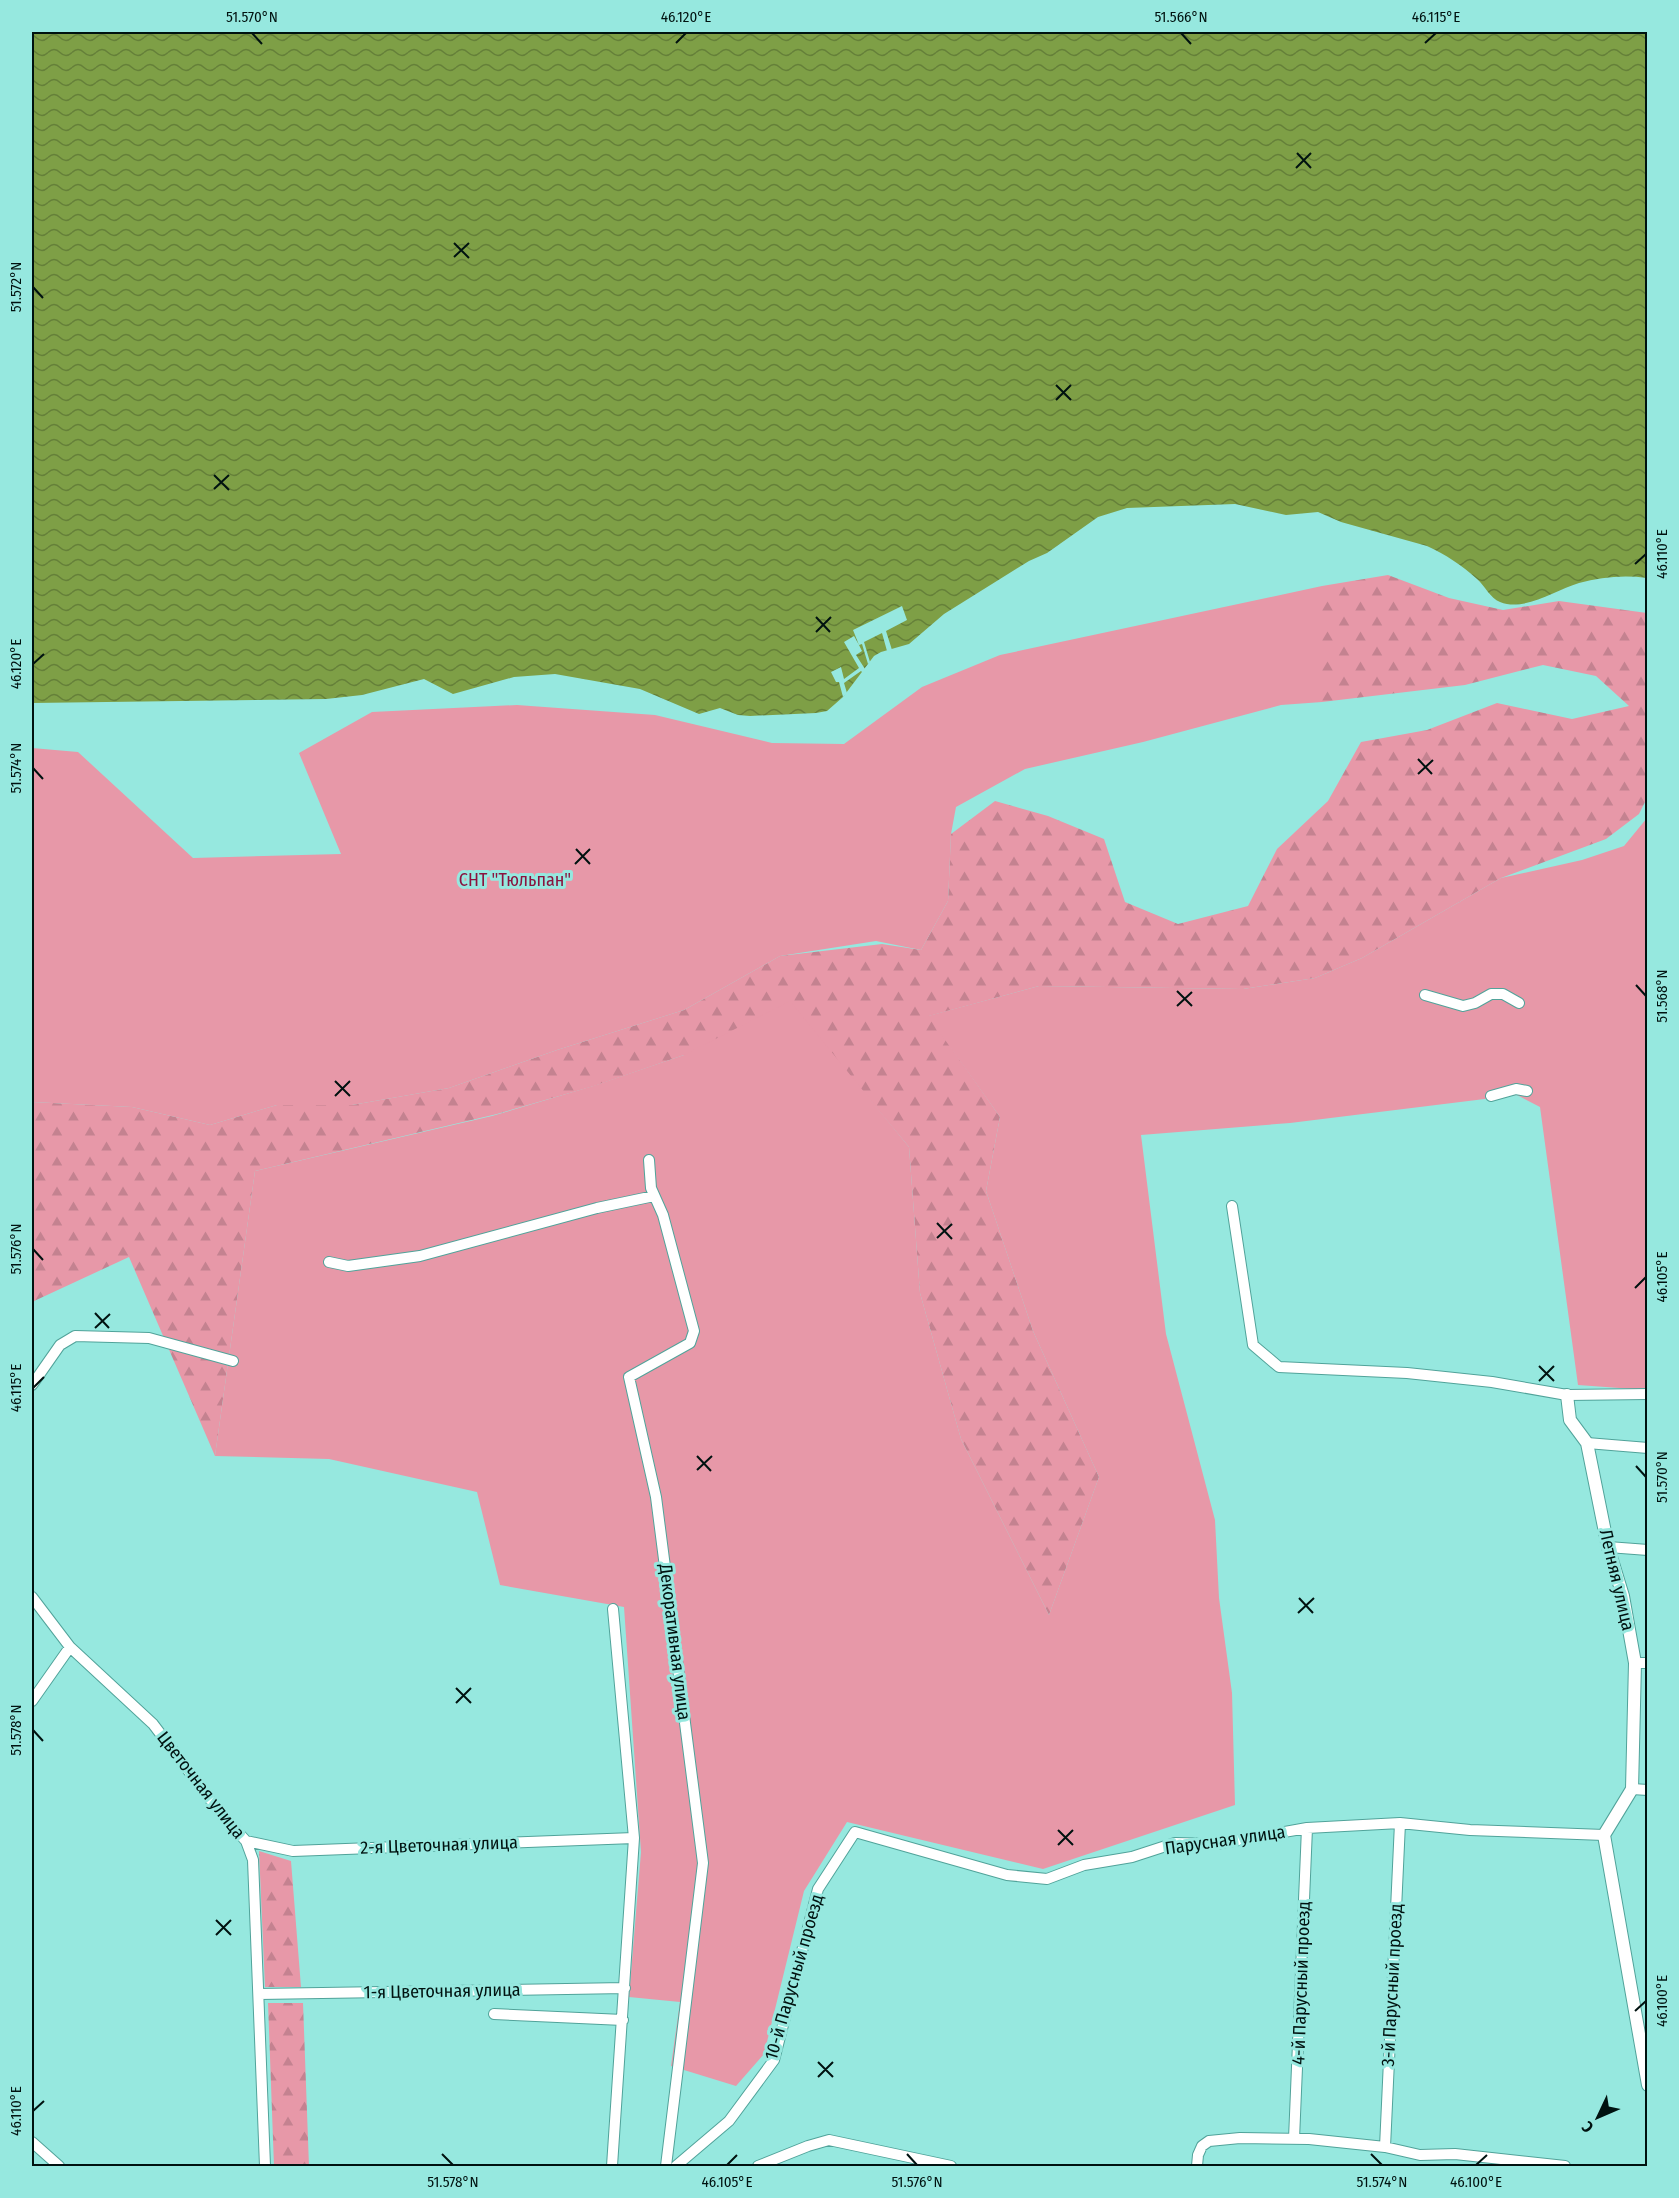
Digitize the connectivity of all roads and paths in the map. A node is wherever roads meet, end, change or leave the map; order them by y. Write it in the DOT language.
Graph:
graph roads {
  1 [pos="1425,995"];
  2 [pos="1519,1003"];
  3 [pos="1527,1090"];
  4 [pos="1491,1096"];
  5 [pos="649,1160"];
  6 [pos="654,1196"];
  7 [pos="1232,1206"];
  8 [pos="329,1262"];
  9 [pos="232,1361"];
  10 [pos="32,1385"];
  11 [pos="1647,1394"];
  12 [pos="1567,1395"];
  13 [pos="1587,1443"];
  14 [pos="1647,1448"];
  15 [pos="1608,1547"];
  16 [pos="1647,1550"];
  17 [pos="32,1597"];
  18 [pos="613,1609"];
  19 [pos="70,1647"];
  20 [pos="1641,1663"];
  21 [pos="32,1701"];
  22 [pos="1632,1789"];
  23 [pos="1647,1790"];
  24 [pos="1400,1823"];
  25 [pos="1307,1828"];
  26 [pos="855,1832"];
  27 [pos="1604,1835"];
  28 [pos="634,1838"];
  29 [pos="246,1841"];
  30 [pos="625,1988"];
  31 [pos="259,1994"];
  32 [pos="494,2014"];
  33 [pos="623,2020"];
  34 [pos="1647,2085"];
  35 [pos="1294,2139"];
  36 [pos="32,2142"];
  37 [pos="1385,2146"];
  38 [pos="59,2166"];
  39 [pos="265,2166"];
  40 [pos="612,2166"];
  41 [pos="666,2166"];
  42 [pos="676,2166"];
  43 [pos="758,2166"];
  44 [pos="951,2166"];
  45 [pos="1197,2166"];
  46 [pos="1565,2166"];
  1 -- 2 [label="street"];
  3 -- 4 [label="street"];
  5 -- 6 [label="street, Декоративная улица"];
  6 -- 8 [label="street"];
  6 -- 41 [label="street, Декоративная улица"];
  7 -- 12 [label="street"];
  9 -- 10 [label="street"];
  11 -- 12 [label="street"];
  12 -- 13 [label="street, Летняя улица"];
  13 -- 14 [label="street"];
  13 -- 15 [label="street, Летняя улица"];
  15 -- 16 [label="street"];
  15 -- 20 [label="street, Летняя улица"];
  17 -- 19 [label="street, Цветочная улица"];
  18 -- 28 [label="street"];
  19 -- 21 [label="street"];
  19 -- 29 [label="street, Цветочная улица"];
  20 -- 22 [label="street, Летняя улица"];
  22 -- 23 [label="street"];
  22 -- 27 [label="street, Летняя улица"];
  24 -- 25 [label="street, Парусная улица"];
  24 -- 27 [label="street, Парусная улица"];
  24 -- 37 [label="street, 3-й Парусный проезд"];
  25 -- 26 [label="street, Парусная улица"];
  25 -- 35 [label="street, 4-й Парусный проезд"];
  26 -- 42 [label="street, 10-й Парусный проезд"];
  27 -- 34 [label="street"];
  28 -- 29 [label="street, 2-я Цветочная улица"];
  28 -- 30 [label="street"];
  29 -- 31 [label="street, Цветочная улица"];
  30 -- 31 [label="street, 1-я Цветочная улица"];
  30 -- 33 [label="street"];
  31 -- 39 [label="street, Цветочная улица"];
  32 -- 33 [label="street"];
  33 -- 40 [label="street"];
  35 -- 37 [label="street"];
  35 -- 45 [label="street"];
  36 -- 38 [label="street"];
  37 -- 46 [label="street"];
  43 -- 44 [label="street"];
}
